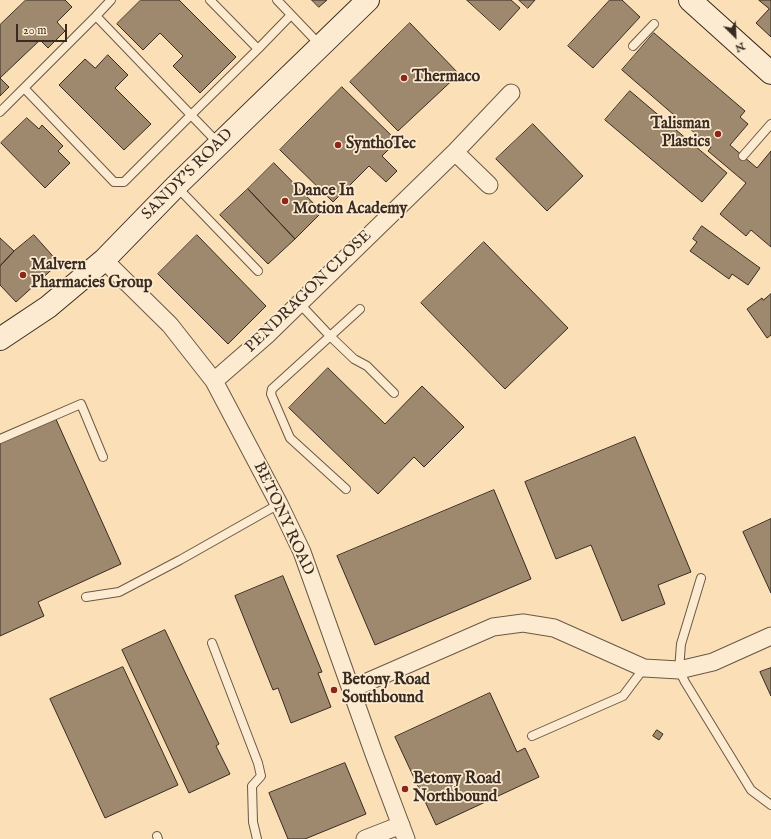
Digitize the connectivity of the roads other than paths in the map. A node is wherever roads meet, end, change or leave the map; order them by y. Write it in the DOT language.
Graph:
graph roads {
  1 [pos="210,0"];
  2 [pos="277,0"];
  3 [pos="368,0"];
  4 [pos="690,0"];
  5 [pos="107,1"];
  6 [pos="291,15"];
  7 [pos="96,16"];
  8 [pos="654,24"];
  9 [pos="320,46"];
  10 [pos="633,46"];
  11 [pos="258,49"];
  12 [pos="771,72"];
  13 [pos="24,88"];
  14 [pos="511,93"];
  15 [pos="0,112"];
  16 [pos="191,115"];
  17 [pos="770,125"];
  18 [pos="219,144"];
  19 [pos="455,152"];
  20 [pos="743,156"];
  21 [pos="489,185"];
  22 [pos="176,186"];
  23 [pos="104,260"];
  24 [pos="258,271"];
  25 [pos="299,303"];
  26 [pos="360,309"];
  27 [pos="0,324"];
  28 [pos="330,336"];
  29 [pos="0,339"];
  30 [pos="214,381"];
  31 [pos="394,393"];
  32 [pos="0,438"];
  33 [pos="104,457"];
  34 [pos="346,490"];
  35 [pos="279,504"];
  36 [pos="701,578"];
  37 [pos="86,597"];
  38 [pos="771,636"];
  39 [pos="212,643"];
  40 [pos="644,668"];
  41 [pos="679,670"];
  42 [pos="351,689"];
  43 [pos="532,736"];
  44 [pos="771,805"];
  45 [pos="404,832"];
  46 [pos="258,839"];
  47 [pos="366,839"];
  1 -- 11 [label="lane"];
  2 -- 6 [label="lane"];
  3 -- 9 [label="street, SANDY'S ROAD"];
  4 -- 12 [label="street"];
  5 -- 7 [label="lane"];
  6 -- 9 [label="lane"];
  6 -- 11 [label="lane"];
  7 -- 13 [label="lane"];
  7 -- 16 [label="lane"];
  8 -- 10 [label="lane"];
  9 -- 18 [label="street, SANDY'S ROAD"];
  11 -- 16 [label="lane"];
  13 -- 15 [label="lane"];
  13 -- 16 [label="lane"];
  14 -- 19 [label="street, PENDRAGON CLOSE"];
  16 -- 18 [label="lane"];
  17 -- 20 [label="lane"];
  18 -- 22 [label="street, SANDY'S ROAD"];
  19 -- 21 [label="street"];
  19 -- 25 [label="street, PENDRAGON CLOSE"];
  22 -- 23 [label="street, SANDY'S ROAD"];
  22 -- 24 [label="lane"];
  23 -- 29 [label="street, SANDY'S ROAD"];
  23 -- 30 [label="street, BETONY ROAD"];
  25 -- 28 [label="lane"];
  25 -- 30 [label="street, PENDRAGON CLOSE"];
  26 -- 28 [label="lane"];
  27 -- 29 [label="street"];
  28 -- 31 [label="lane"];
  28 -- 34 [label="lane"];
  30 -- 35 [label="street, BETONY ROAD"];
  32 -- 33 [label="lane"];
  35 -- 37 [label="lane"];
  35 -- 42 [label="street, BETONY ROAD"];
  36 -- 41 [label="lane"];
  38 -- 41 [label="street"];
  39 -- 46 [label="lane"];
  40 -- 41 [label="street"];
  40 -- 42 [label="street"];
  40 -- 43 [label="lane"];
  41 -- 44 [label="lane"];
  42 -- 45 [label="street, BETONY ROAD"];
  45 -- 47 [label="street"];
}
